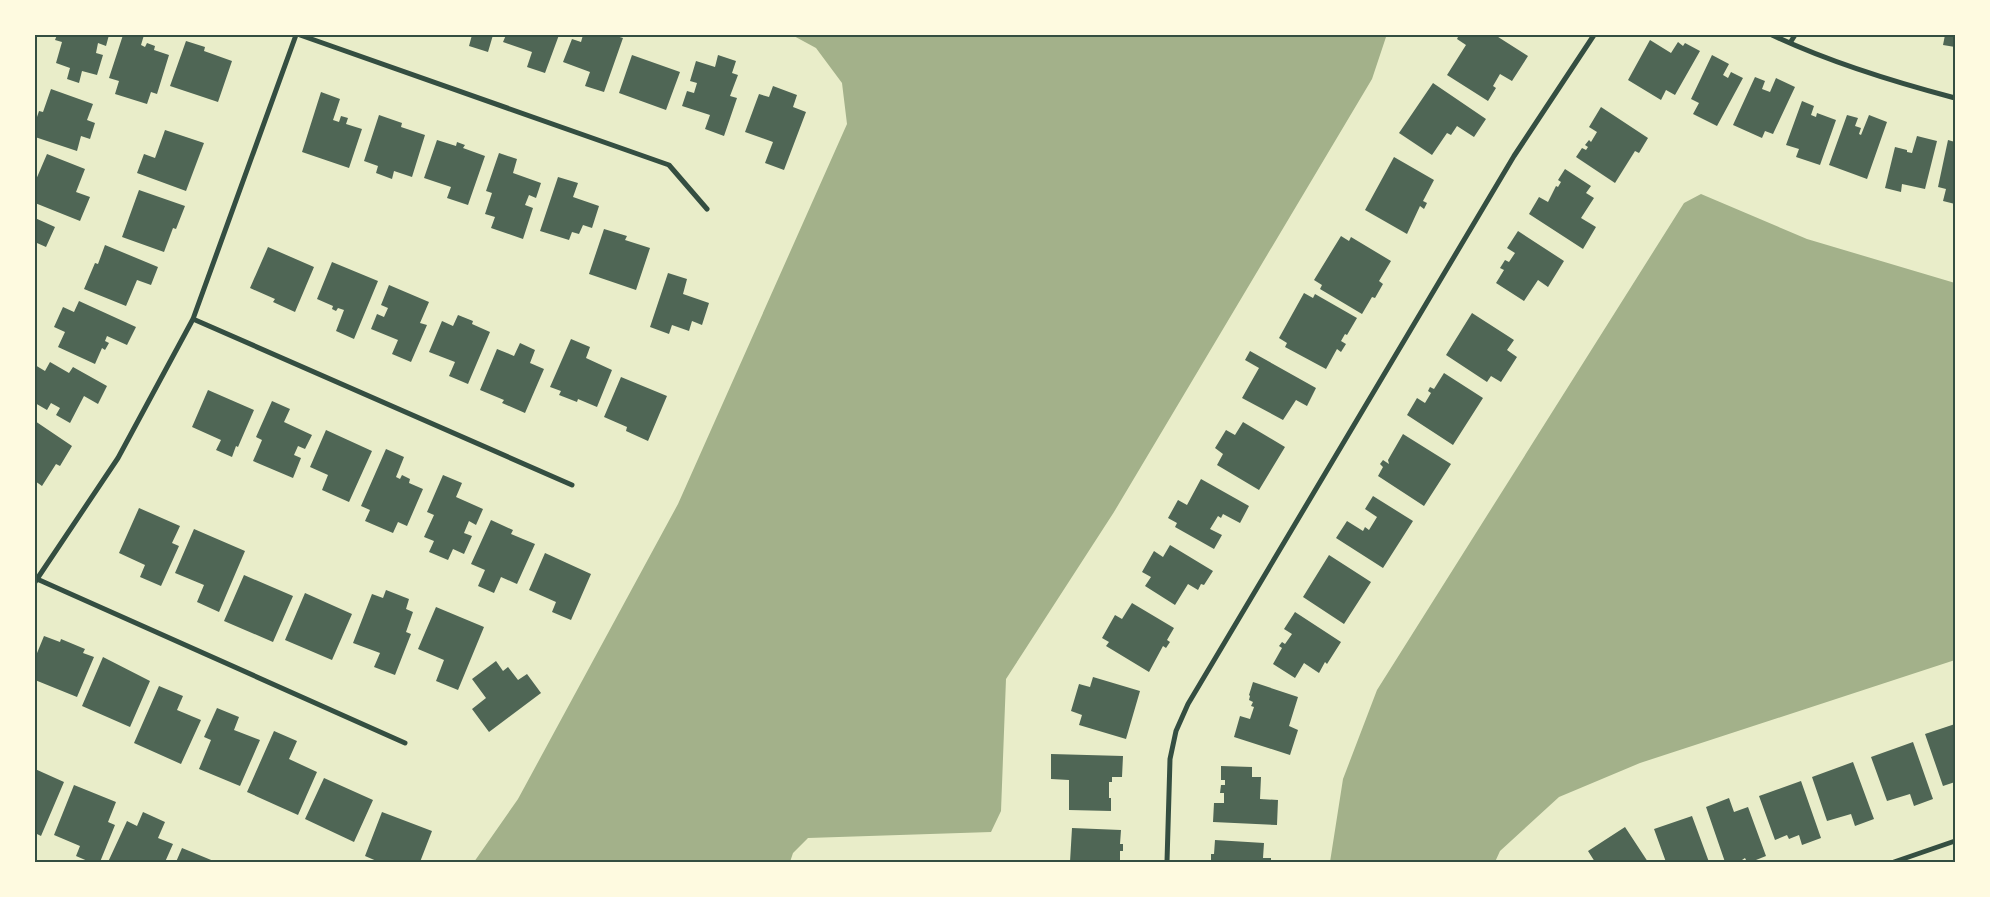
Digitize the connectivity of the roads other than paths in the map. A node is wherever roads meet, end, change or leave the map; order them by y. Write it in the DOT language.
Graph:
graph roads {
  1 [pos="296,35"];
  2 [pos="300,35"];
  3 [pos="1594,35"];
  4 [pos="1772,35"];
  5 [pos="1795,35"];
  6 [pos="1790,43"];
  7 [pos="1955,98"];
  8 [pos="707,209"];
  9 [pos="193,319"];
  10 [pos="572,485"];
  11 [pos="36,581"];
  12 [pos="405,743"];
  13 [pos="1955,841"];
  14 [pos="1166,862"];
  15 [pos="1894,862"];
  1 -- 9 [label="street"];
  2 -- 8 [label="street"];
  3 -- 14 [label="street"];
  4 -- 6 [label="street"];
  5 -- 6 [label="street"];
  6 -- 7 [label="street"];
  9 -- 10 [label="street"];
  9 -- 11 [label="street"];
  11 -- 12 [label="street"];
  13 -- 15 [label="street"];
}
